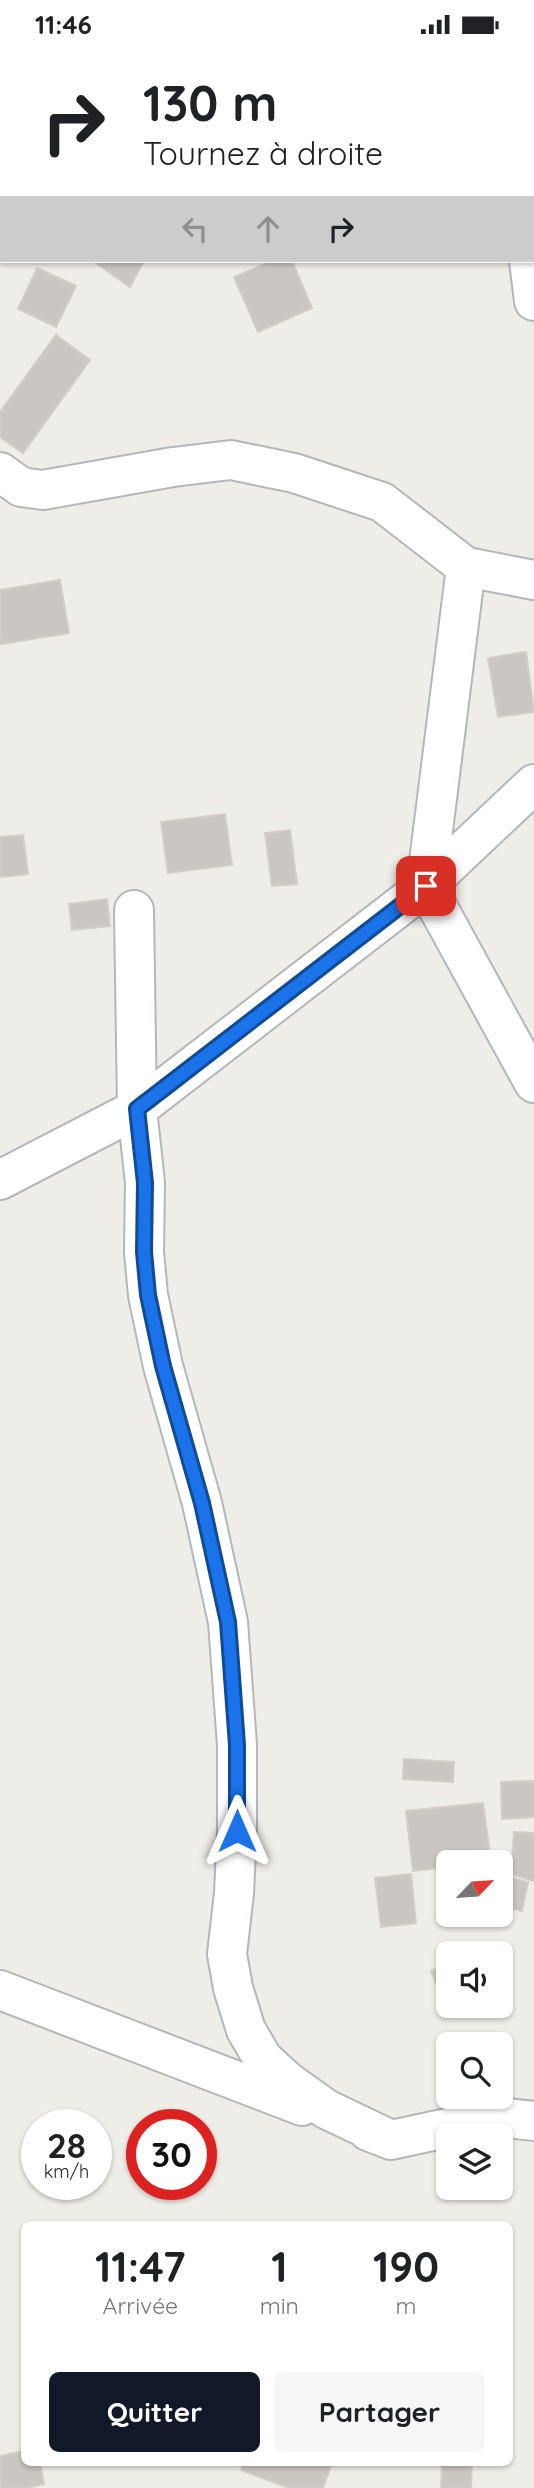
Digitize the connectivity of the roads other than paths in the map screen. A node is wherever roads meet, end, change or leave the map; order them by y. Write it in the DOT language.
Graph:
graph roads {
  1 [pos="529,263"];
  2 [pos="534,301"];
  3 [pos="0,472"];
  4 [pos="466,567"];
  5 [pos="534,579"];
  6 [pos="534,784"];
  7 [pos="426,886"];
  8 [pos="134,910"];
  9 [pos="534,1083"];
  10 [pos="137,1109"];
  11 [pos="0,1180"];
  12 [pos="0,1990"];
  13 [pos="534,2121"];
  14 [pos="391,2140"];
  1 -- 2 [label="street"];
  3 -- 4 [label="street"];
  4 -- 5 [label="street"];
  4 -- 7 [label="street"];
  6 -- 7 [label="street"];
  7 -- 9 [label="street"];
  7 -- 10 [label="street"];
  8 -- 10 [label="street"];
  10 -- 11 [label="street"];
  10 -- 14 [label="street"];
  12 -- 14 [label="street"];
  13 -- 14 [label="street"];
}
